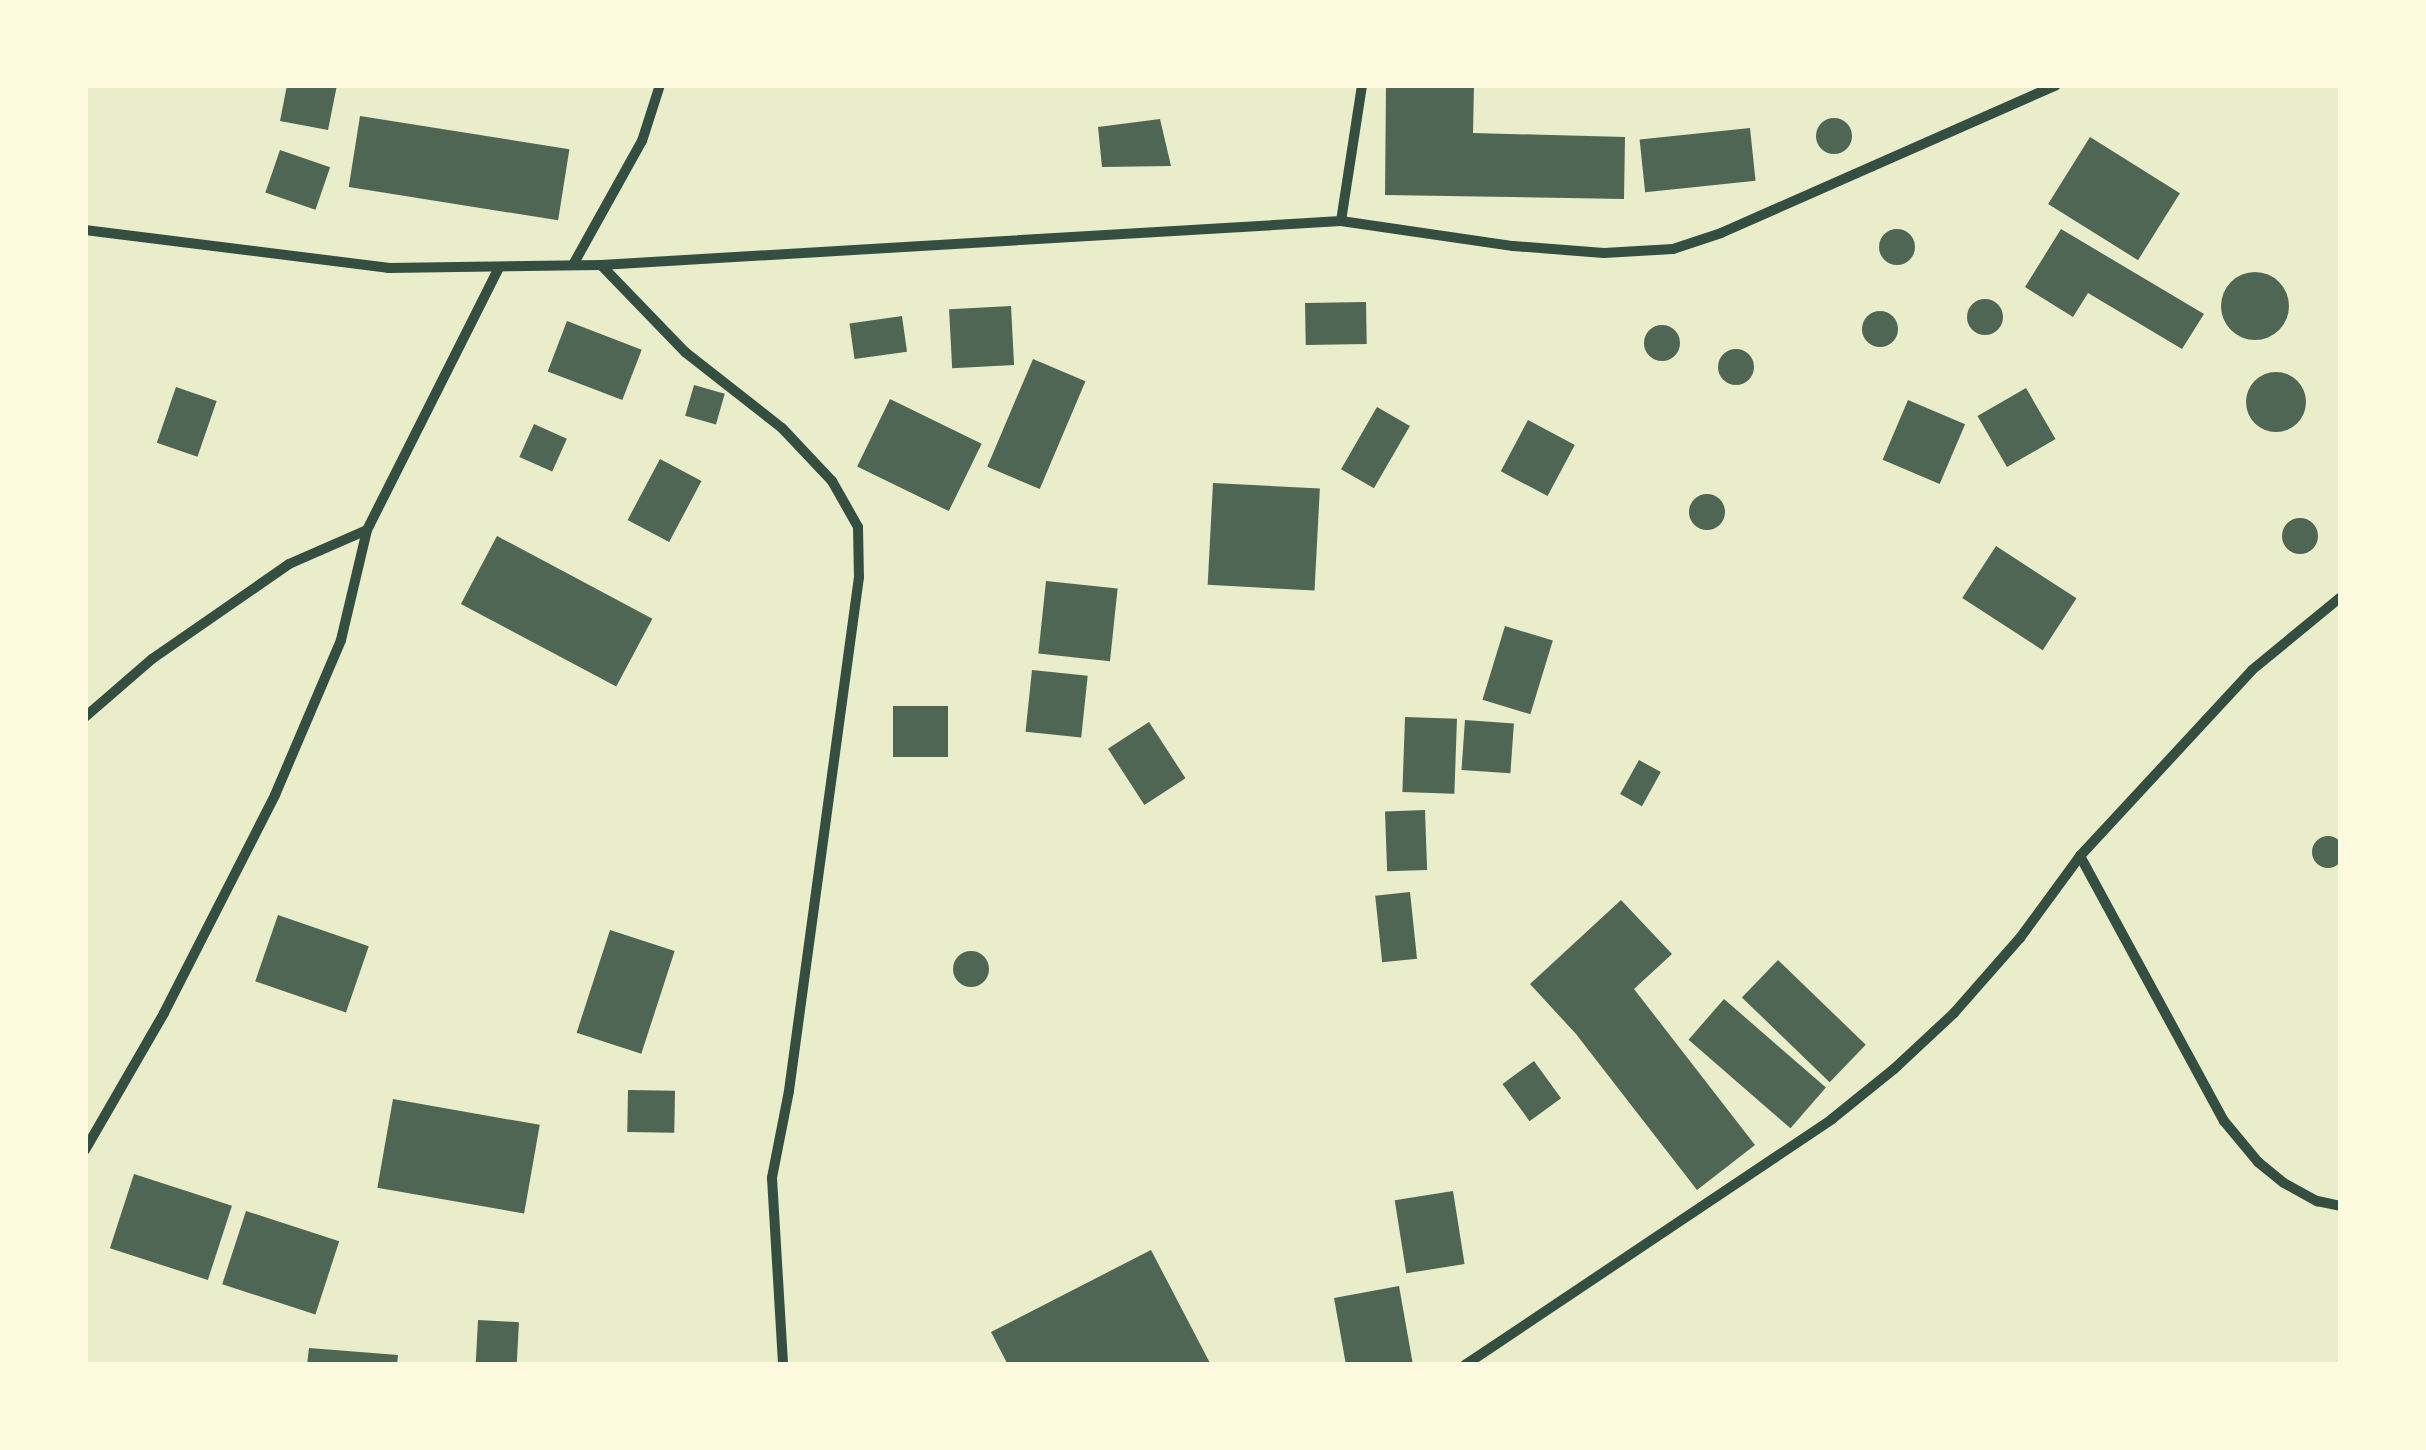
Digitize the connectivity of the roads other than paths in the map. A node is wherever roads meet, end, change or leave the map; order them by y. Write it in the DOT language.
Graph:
graph roads {
  1 [pos="660,85"];
  2 [pos="1362,85"];
  3 [pos="2056,85"];
  4 [pos="1342,222"];
  5 [pos="85,230"];
  6 [pos="574,264"];
  7 [pos="602,266"];
  8 [pos="499,268"];
  9 [pos="367,530"];
  10 [pos="2341,597"];
  11 [pos="85,717"];
  12 [pos="2080,856"];
  13 [pos="85,1150"];
  14 [pos="2341,1206"];
  15 [pos="783,1365"];
  16 [pos="1465,1365"];
  1 -- 6 [label="street"];
  2 -- 4 [label="street"];
  3 -- 4 [label="street"];
  4 -- 7 [label="street"];
  5 -- 8 [label="street"];
  6 -- 7 [label="street"];
  6 -- 8 [label="street"];
  7 -- 15 [label="street"];
  8 -- 9 [label="street"];
  9 -- 11 [label="street"];
  9 -- 13 [label="street"];
  10 -- 12 [label="street"];
  12 -- 14 [label="street"];
  12 -- 16 [label="street"];
}
